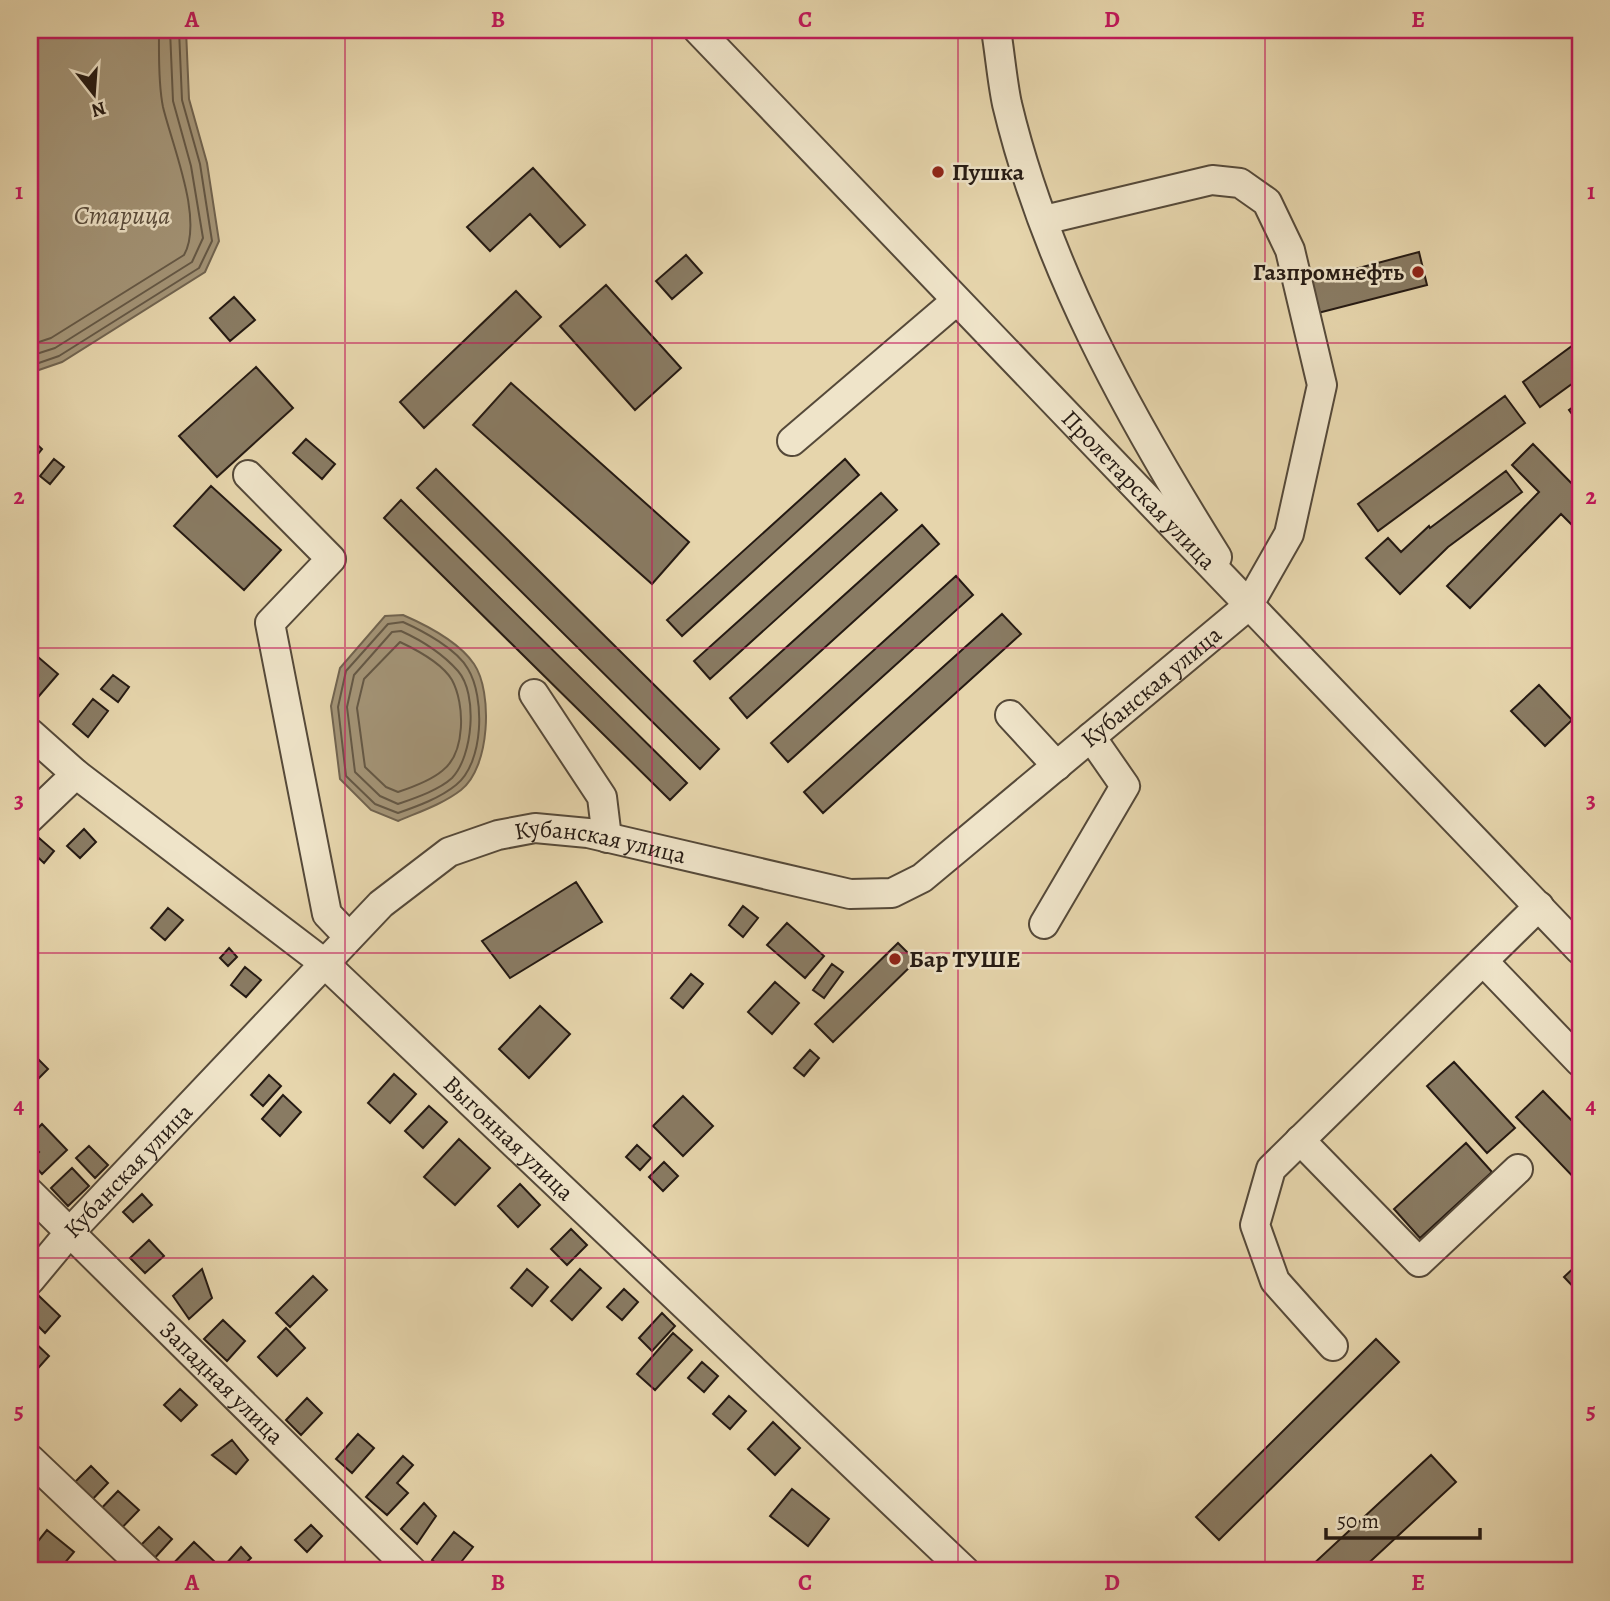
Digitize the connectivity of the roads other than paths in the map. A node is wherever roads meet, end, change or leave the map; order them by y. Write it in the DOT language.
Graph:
graph roads {
  1 [pos="698,30"];
  2 [pos="996,30"];
  3 [pos="1044,220"];
  4 [pos="956,301"];
  5 [pos="792,441"];
  6 [pos="248,475"];
  7 [pos="1248,606"];
  8 [pos="534,694"];
  9 [pos="1010,715"];
  10 [pos="30,733"];
  11 [pos="1091,737"];
  12 [pos="1057,766"];
  13 [pos="76,774"];
  14 [pos="30,818"];
  15 [pos="607,838"];
  16 [pos="1539,906"];
  17 [pos="1044,924"];
  18 [pos="349,937"];
  19 [pos="1580,950"];
  20 [pos="1483,961"];
  21 [pos="324,963"];
  22 [pos="1580,1062"];
  23 [pos="1300,1140"];
  24 [pos="1518,1169"];
  25 [pos="30,1193"];
  26 [pos="70,1232"];
  27 [pos="30,1280"];
  28 [pos="1333,1346"];
  29 [pos="30,1459"];
  30 [pos="947,1566"];
  31 [pos="148,1571"];
  32 [pos="412,1571"];
  1 -- 4 [label="street, Пролетарская улица"];
  2 -- 3 [label="street"];
  3 -- 7 [label="street"];
  3 -- 7 [label="street"];
  4 -- 5 [label="street"];
  4 -- 7 [label="street, Пролетарская улица"];
  6 -- 18 [label="street"];
  7 -- 11 [label="street, Кубанская улица"];
  7 -- 16 [label="street, Пролетарская улица"];
  8 -- 15 [label="street"];
  9 -- 12 [label="street"];
  10 -- 13 [label="street, Выгонная улица"];
  11 -- 12 [label="street, Кубанская улица"];
  11 -- 17 [label="street"];
  12 -- 15 [label="street, Кубанская улица"];
  13 -- 14 [label="street"];
  13 -- 21 [label="street, Выгонная улица"];
  15 -- 18 [label="street, Кубанская улица"];
  16 -- 19 [label="street, Пролетарская улица"];
  16 -- 20 [label="street"];
  18 -- 21 [label="street, Кубанская улица"];
  20 -- 22 [label="street"];
  20 -- 23 [label="street"];
  21 -- 26 [label="street, Кубанская улица"];
  21 -- 30 [label="street, Выгонная улица"];
  23 -- 24 [label="street"];
  23 -- 28 [label="street"];
  25 -- 26 [label="street, Западная улица"];
  26 -- 27 [label="street, Кубанская улица"];
  26 -- 32 [label="street, Западная улица"];
  29 -- 31 [label="street"];
}
